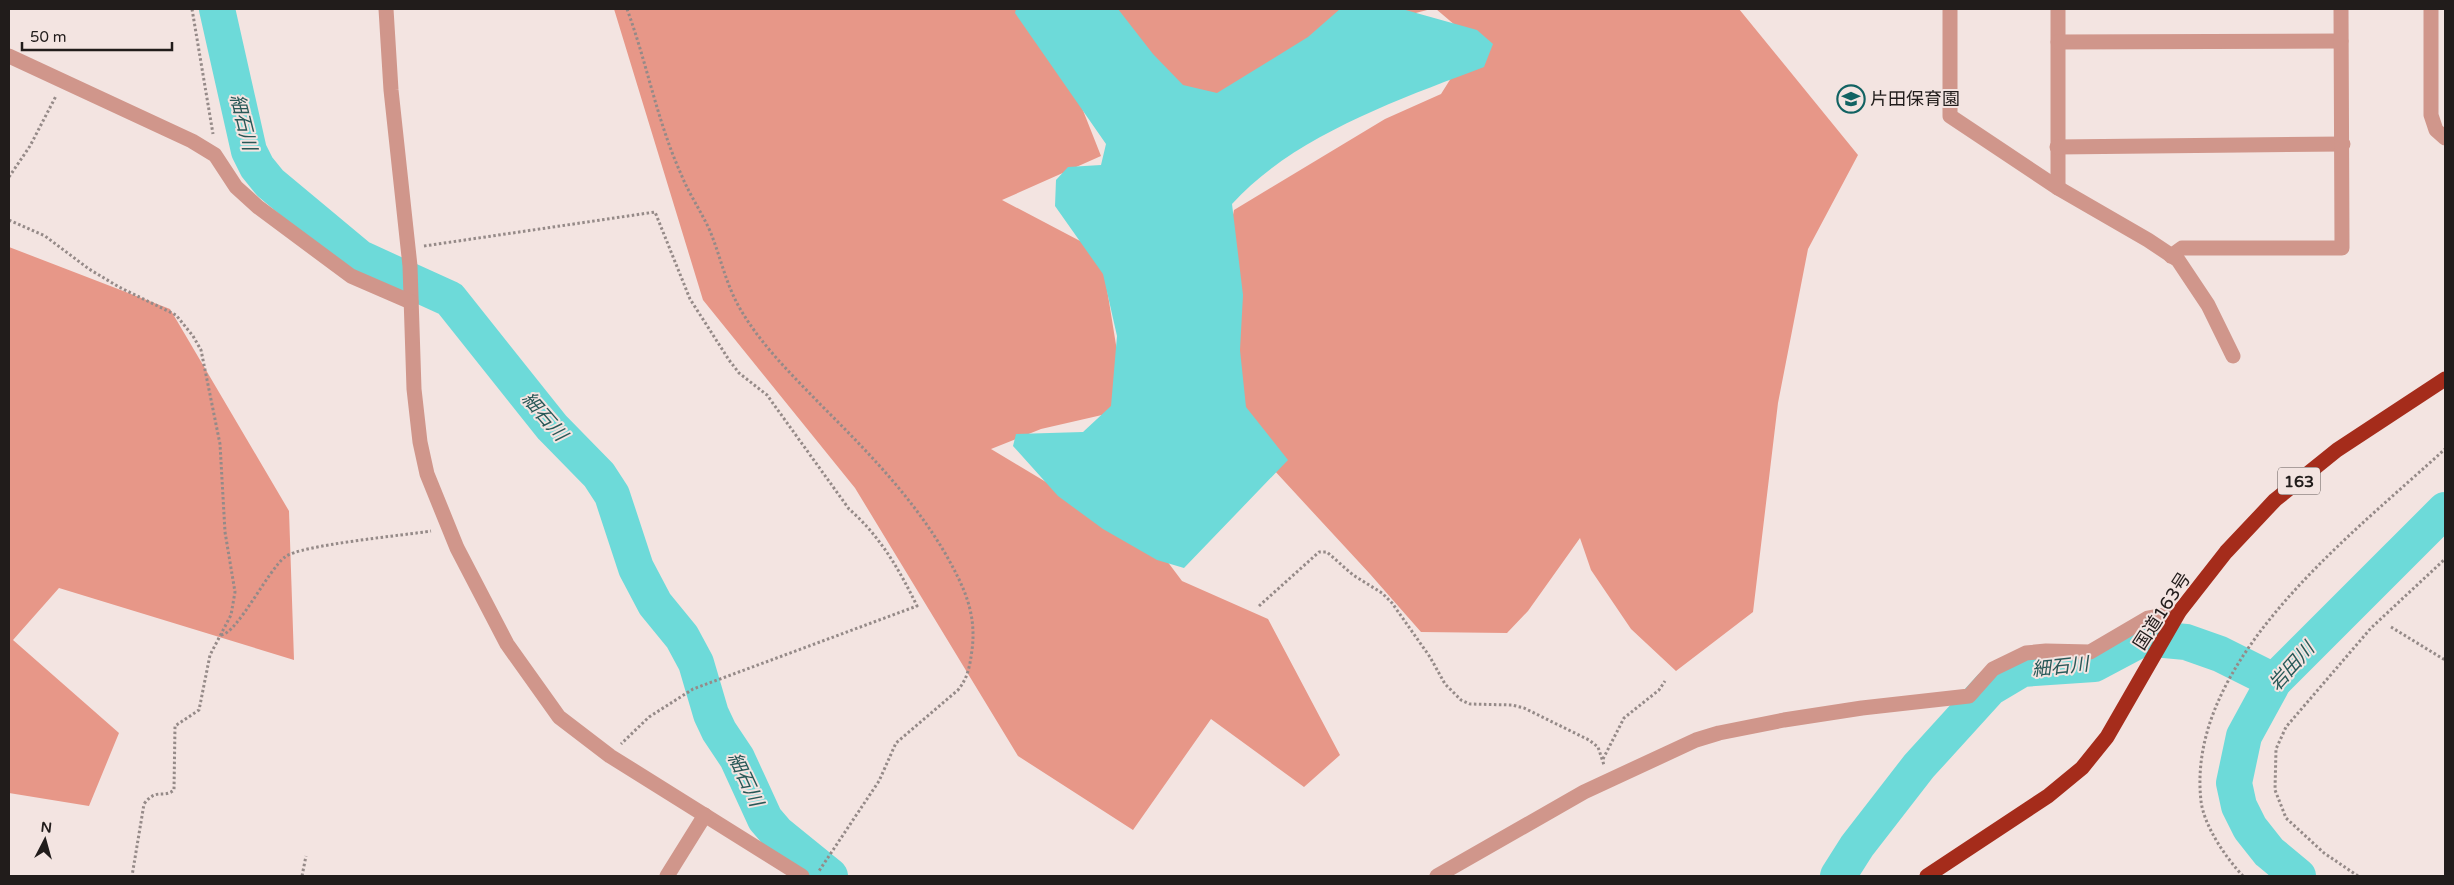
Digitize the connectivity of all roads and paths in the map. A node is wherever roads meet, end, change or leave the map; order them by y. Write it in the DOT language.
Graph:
graph roads {
  1 [pos="192,9"];
  2 [pos="386,9"];
  3 [pos="627,9"];
  4 [pos="1950,9"];
  5 [pos="2058,9"];
  6 [pos="2341,9"];
  7 [pos="2431,9"];
  8 [pos="2341,41"];
  9 [pos="2058,42"];
  10 [pos="2438,47"];
  11 [pos="9,56"];
  12 [pos="63,82"];
  13 [pos="2445,138"];
  14 [pos="2343,144"];
  15 [pos="2058,147"];
  16 [pos="215,155"];
  17 [pos="9,177"];
  18 [pos="2058,188"];
  19 [pos="9,220"];
  20 [pos="408,248"];
  21 [pos="2171,256"];
  22 [pos="411,298"];
  23 [pos="2233,356"];
  24 [pos="2445,379"];
  25 [pos="2445,449"];
  26 [pos="449,529"];
  27 [pos="2445,559"];
  28 [pos="1259,606"];
  29 [pos="2175,618"];
  30 [pos="2391,627"];
  31 [pos="221,635"];
  32 [pos="2445,660"];
  33 [pos="1665,681"];
  34 [pos="610,756"];
  35 [pos="1603,760"];
  36 [pos="1607,781"];
  37 [pos="705,815"];
  38 [pos="306,856"];
  39 [pos="132,876"];
  40 [pos="302,876"];
  41 [pos="666,876"];
  42 [pos="802,876"];
  43 [pos="816,876"];
  44 [pos="1437,876"];
  45 [pos="1927,876"];
  46 [pos="2243,876"];
  47 [pos="2358,876"];
  1 -- 16 [label="path"];
  2 -- 20 [label="street"];
  3 -- 43 [label="path"];
  4 -- 18 [label="street"];
  5 -- 9 [label="street"];
  6 -- 8 [label="street"];
  7 -- 10 [label="street"];
  8 -- 9 [label="street"];
  8 -- 14 [label="street"];
  9 -- 15 [label="street"];
  10 -- 13 [label="street"];
  11 -- 12 [label="street"];
  12 -- 16 [label="street"];
  12 -- 17 [label="path"];
  14 -- 15 [label="street"];
  14 -- 21 [label="street"];
  15 -- 18 [label="street"];
  16 -- 22 [label="street"];
  18 -- 21 [label="street"];
  19 -- 31 [label="path"];
  20 -- 22 [label="street"];
  20 -- 34 [label="path"];
  21 -- 23 [label="street"];
  22 -- 26 [label="street"];
  24 -- 29 [label="highway, 国道163号 / 163"];
  25 -- 46 [label="path"];
  26 -- 31 [label="path"];
  26 -- 34 [label="street"];
  27 -- 47 [label="path"];
  28 -- 35 [label="path"];
  29 -- 36 [label="street"];
  29 -- 45 [label="highway, 国道163号 / 163"];
  30 -- 32 [label="path"];
  31 -- 39 [label="path"];
  33 -- 35 [label="path"];
  34 -- 37 [label="street"];
  35 -- 36 [label="path"];
  36 -- 44 [label="street"];
  37 -- 41 [label="street"];
  37 -- 42 [label="street"];
  38 -- 40 [label="path"];
}
